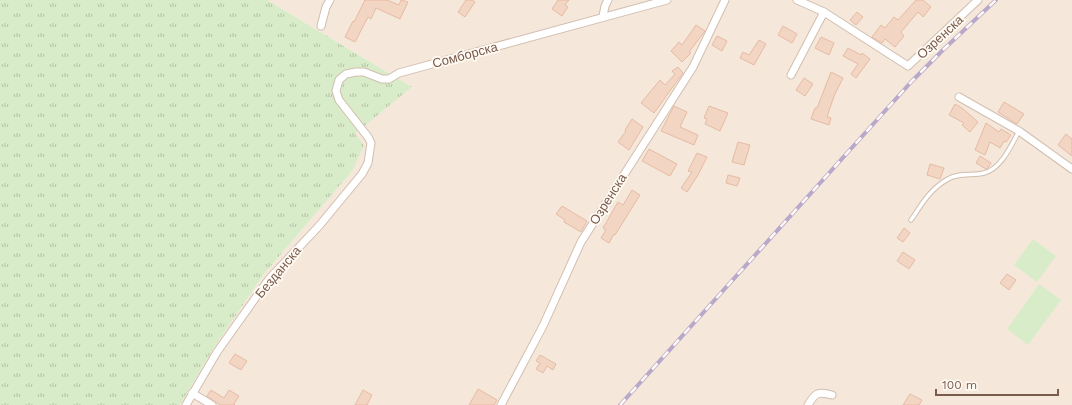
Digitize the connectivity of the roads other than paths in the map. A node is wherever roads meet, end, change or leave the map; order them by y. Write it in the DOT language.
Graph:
graph roads {
  1 [pos="330,0"];
  2 [pos="608,0"];
  3 [pos="667,0"];
  4 [pos="725,0"];
  5 [pos="797,0"];
  6 [pos="978,0"];
  7 [pos="824,12"];
  8 [pos="603,16"];
  9 [pos="321,26"];
  10 [pos="791,75"];
  11 [pos="959,97"];
  12 [pos="1019,132"];
  13 [pos="371,143"];
  14 [pos="1072,169"];
  15 [pos="911,220"];
  16 [pos="192,393"];
  17 [pos="832,395"];
  18 [pos="186,405"];
  19 [pos="212,405"];
  20 [pos="501,405"];
  21 [pos="808,405"];
  1 -- 9 [label="street"];
  2 -- 8 [label="street"];
  3 -- 8 [label="street, Сомборска"];
  4 -- 20 [label="street, Озренска"];
  5 -- 7 [label="street, Озренска"];
  6 -- 7 [label="street, Озренска"];
  7 -- 10 [label="street"];
  8 -- 13 [label="street, Сомборска"];
  11 -- 12 [label="street"];
  12 -- 14 [label="street"];
  12 -- 15 [label="lane"];
  13 -- 16 [label="street, Безданска"];
  16 -- 18 [label="street, Безданска"];
  16 -- 19 [label="street"];
  17 -- 21 [label="street"];
}
